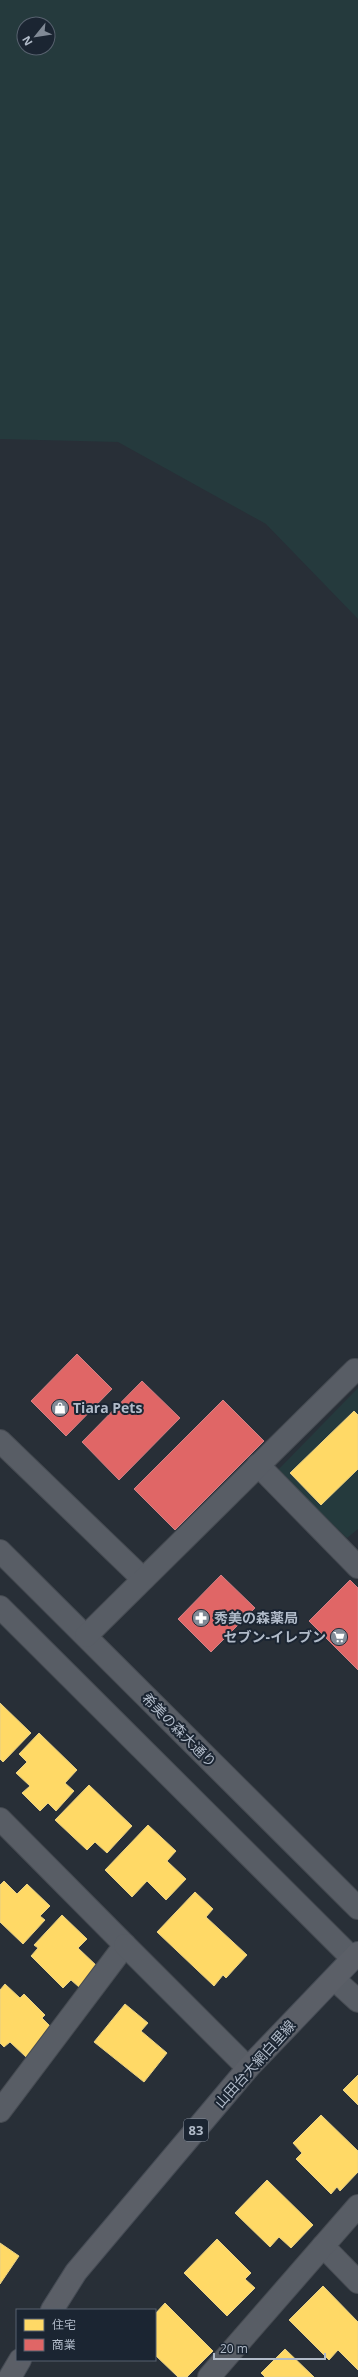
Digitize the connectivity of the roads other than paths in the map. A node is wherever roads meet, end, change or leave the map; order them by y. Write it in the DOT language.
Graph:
graph roads {
  1 [pos="355,1370"];
  2 [pos="0,1441"];
  3 [pos="258,1466"];
  4 [pos="0,1551"];
  5 [pos="358,1567"];
  6 [pos="143,1580"];
  7 [pos="0,1607"];
  8 [pos="86,1636"];
  9 [pos="0,1819"];
  10 [pos="358,1908"];
  11 [pos="126,1945"];
  12 [pos="355,1956"];
  13 [pos="334,1979"];
  14 [pos="358,2001"];
  15 [pos="248,2068"];
  16 [pos="1,2105"];
  17 [pos="358,2206"];
  18 [pos="323,2246"];
  19 [pos="358,2282"];
  20 [pos="53,2309"];
  21 [pos="19,2361"];
  22 [pos="10,2377"];
  23 [pos="209,2377"];
  1 -- 3 [label="street"];
  2 -- 6 [label="street"];
  3 -- 5 [label="street"];
  3 -- 6 [label="street"];
  4 -- 8 [label="street, 希美の森大通り"];
  6 -- 8 [label="street"];
  7 -- 12 [label="street"];
  8 -- 10 [label="street, 希美の森大通り"];
  9 -- 11 [label="street"];
  11 -- 15 [label="street"];
  11 -- 16 [label="street"];
  12 -- 13 [label="main road, 山田台大網白里線 / 83"];
  13 -- 14 [label="street"];
  13 -- 15 [label="main road, 山田台大網白里線 / 83"];
  15 -- 20 [label="main road, 山田台大網白里線 / 83"];
  17 -- 18 [label="street"];
  18 -- 19 [label="street"];
  18 -- 23 [label="street"];
  21 -- 22 [label="main road"];
}
